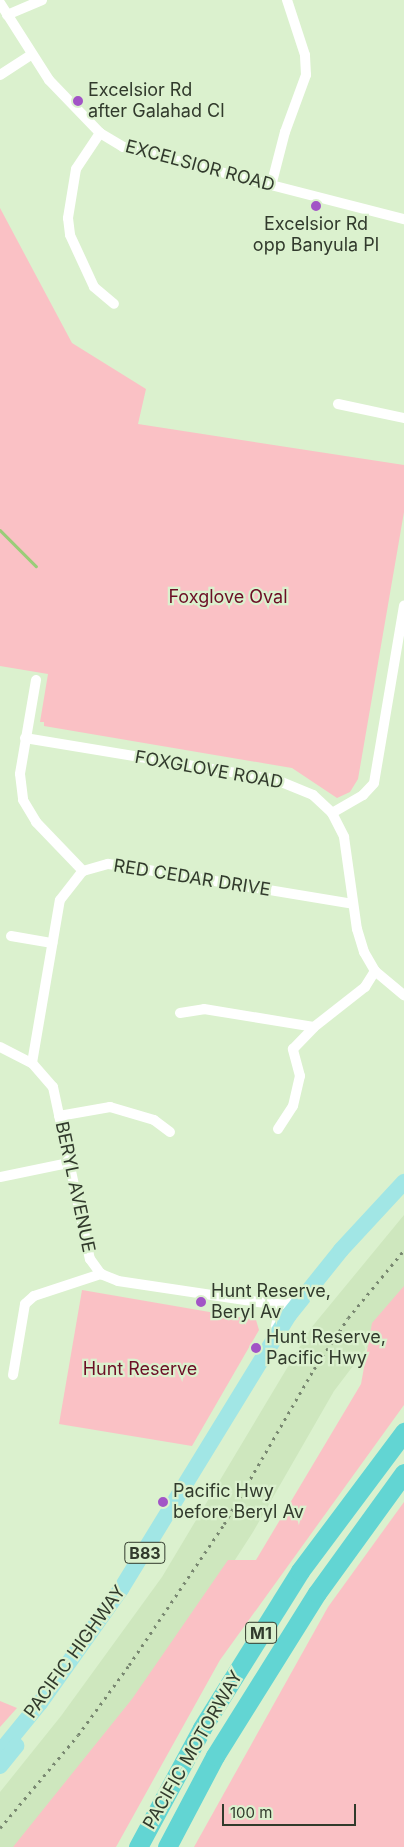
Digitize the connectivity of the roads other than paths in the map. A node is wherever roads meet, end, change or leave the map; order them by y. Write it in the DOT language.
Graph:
graph roads {
  1 [pos="42,0"];
  2 [pos="287,0"];
  3 [pos="0,3"];
  4 [pos="7,15"];
  5 [pos="31,55"];
  6 [pos="0,75"];
  7 [pos="100,134"];
  8 [pos="271,186"];
  9 [pos="404,219"];
  10 [pos="114,304"];
  11 [pos="338,404"];
  12 [pos="404,418"];
  13 [pos="404,606"];
  14 [pos="36,680"];
  15 [pos="24,738"];
  16 [pos="332,813"];
  17 [pos="83,871"];
  18 [pos="353,904"];
  19 [pos="11,936"];
  20 [pos="52,943"];
  21 [pos="375,971"];
  22 [pos="404,995"];
  23 [pos="180,1013"];
  24 [pos="314,1027"];
  25 [pos="0,1047"];
  26 [pos="32,1063"];
  27 [pos="59,1116"];
  28 [pos="278,1129"];
  29 [pos="170,1132"];
  30 [pos="68,1163"];
  31 [pos="0,1178"];
  32 [pos="404,1182"];
  33 [pos="404,1196"];
  34 [pos="101,1274"];
  35 [pos="306,1294"];
  36 [pos="265,1303"];
  37 [pos="272,1342"];
  38 [pos="13,1376"];
  39 [pos="404,1432"];
  40 [pos="404,1472"];
  41 [pos="0,1752"];
  42 [pos="0,1766"];
  43 [pos="138,1847"];
  44 [pos="167,1847"];
  1 -- 4 [label="street"];
  2 -- 8 [label="street"];
  3 -- 4 [label="street, EXCELSIOR ROAD"];
  4 -- 5 [label="street, EXCELSIOR ROAD"];
  5 -- 6 [label="street"];
  5 -- 7 [label="street, EXCELSIOR ROAD"];
  7 -- 8 [label="street, EXCELSIOR ROAD"];
  7 -- 10 [label="street"];
  8 -- 9 [label="street, EXCELSIOR ROAD"];
  11 -- 12 [label="street"];
  13 -- 16 [label="street"];
  14 -- 15 [label="street"];
  15 -- 16 [label="street, FOXGLOVE ROAD"];
  15 -- 17 [label="street"];
  16 -- 18 [label="street, FOXGLOVE ROAD"];
  17 -- 18 [label="street, RED CEDAR DRIVE"];
  17 -- 20 [label="street"];
  18 -- 21 [label="street, FOXGLOVE ROAD"];
  19 -- 20 [label="street"];
  20 -- 26 [label="street"];
  21 -- 22 [label="street, FOXGLOVE ROAD"];
  21 -- 24 [label="street"];
  23 -- 24 [label="street"];
  24 -- 28 [label="street"];
  25 -- 26 [label="street, BERYL AVENUE"];
  26 -- 27 [label="street, BERYL AVENUE"];
  27 -- 29 [label="street"];
  27 -- 30 [label="street, BERYL AVENUE"];
  30 -- 31 [label="street"];
  30 -- 34 [label="street, BERYL AVENUE"];
  32 -- 35 [label="main road, PACIFIC HIGHWAY / B83"];
  33 -- 42 [label="main road, PACIFIC HIGHWAY / B83"];
  34 -- 36 [label="street, BERYL AVENUE"];
  34 -- 38 [label="street"];
  35 -- 36 [label="street, BERYL AVENUE"];
  35 -- 37 [label="main road, PACIFIC HIGHWAY / B83"];
  36 -- 37 [label="street"];
  37 -- 41 [label="main road, PACIFIC HIGHWAY / B83"];
  39 -- 43 [label="highway, PACIFIC MOTORWAY / M1"];
  40 -- 44 [label="highway, PACIFIC MOTORWAY / M1"];
}
